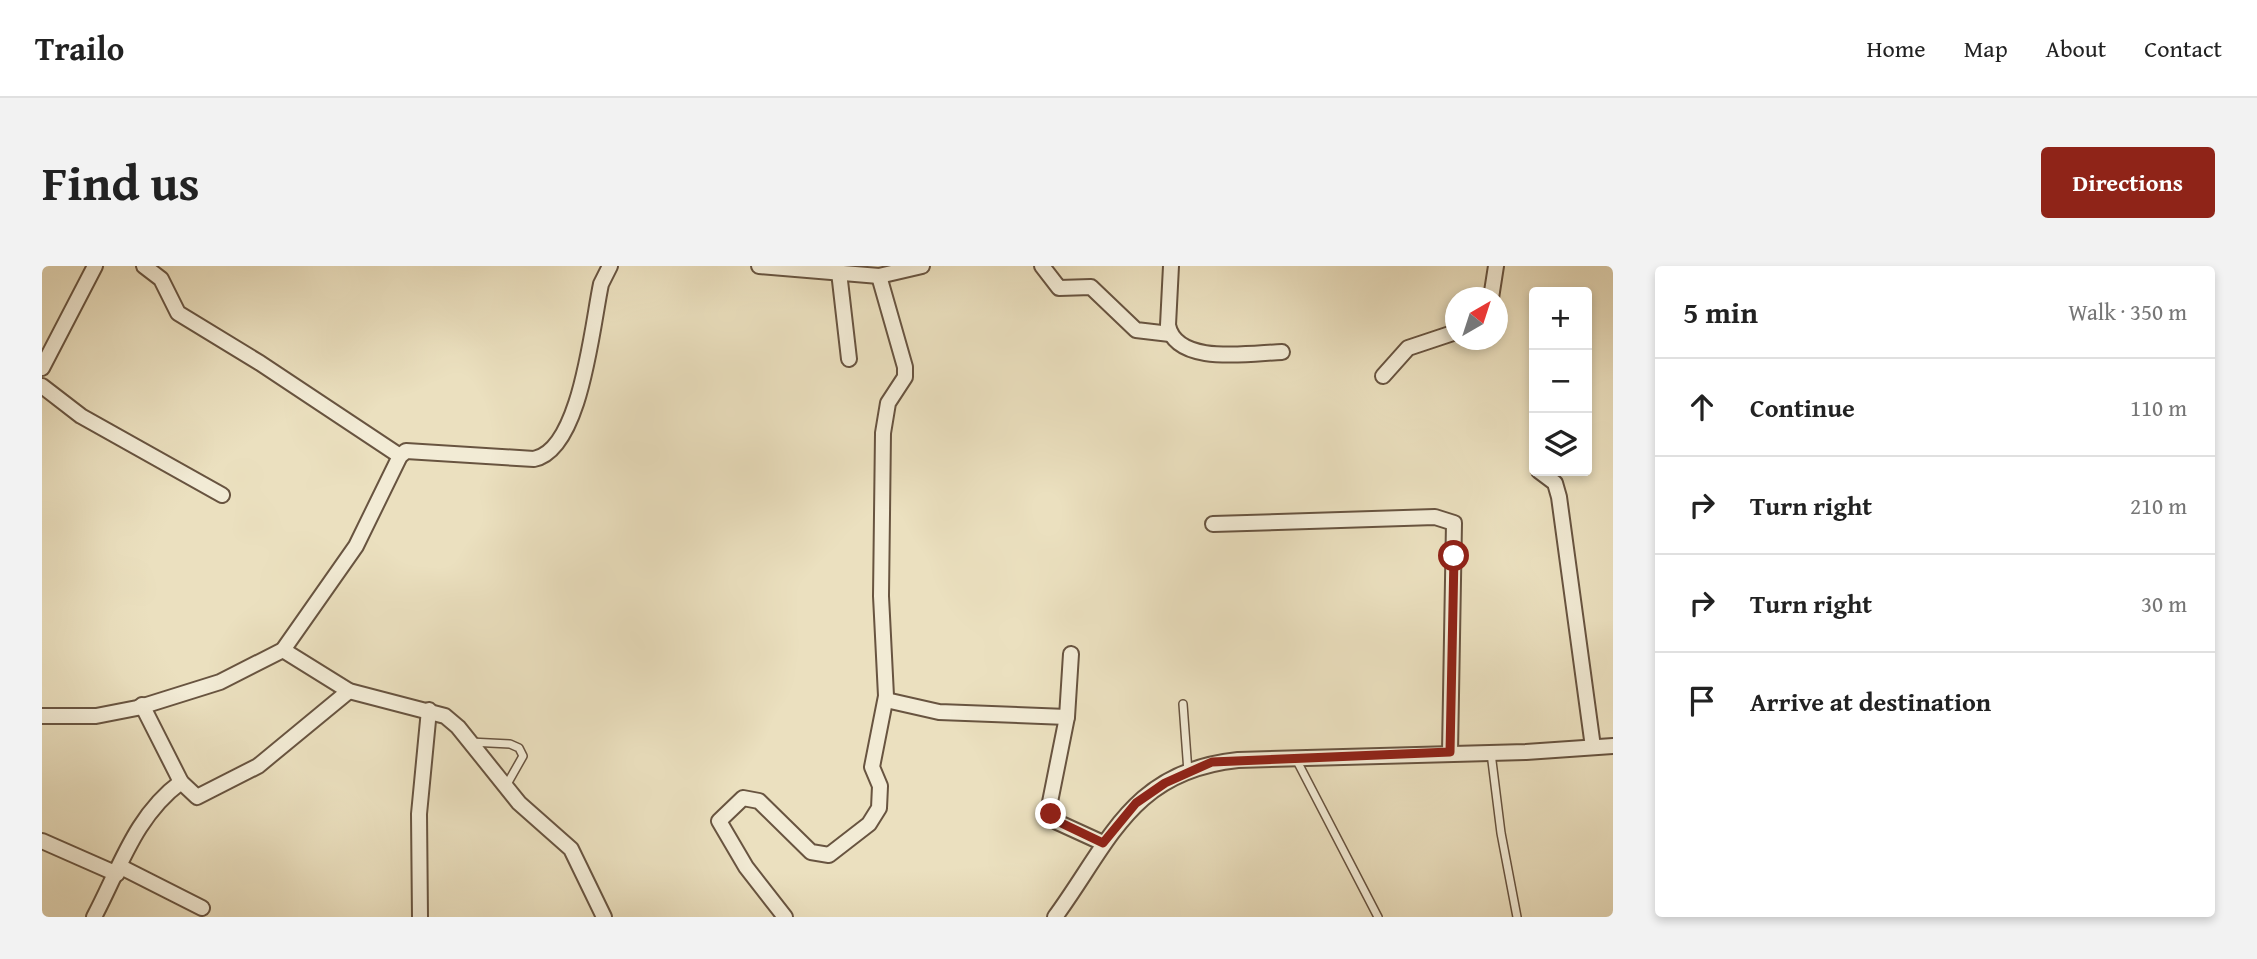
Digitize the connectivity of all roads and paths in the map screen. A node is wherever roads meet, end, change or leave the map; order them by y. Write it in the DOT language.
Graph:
graph roads {
  1 [pos="95,266"];
  2 [pos="144,266"];
  3 [pos="610,266"];
  4 [pos="760,266"];
  5 [pos="922,266"];
  6 [pos="1042,266"];
  7 [pos="1171,266"];
  8 [pos="1496,266"];
  9 [pos="836,270"];
  10 [pos="879,276"];
  11 [pos="1493,287"];
  12 [pos="1170,334"];
  13 [pos="1445,335"];
  14 [pos="1282,352"];
  15 [pos="849,359"];
  16 [pos="42,368"];
  17 [pos="1383,376"];
  18 [pos="42,386"];
  19 [pos="400,456"];
  20 [pos="1546,476"];
  21 [pos="222,495"];
  22 [pos="1213,524"];
  23 [pos="284,650"];
  24 [pos="1071,654"];
  25 [pos="349,691"];
  26 [pos="886,700"];
  27 [pos="1183,704"];
  28 [pos="142,705"];
  29 [pos="429,710"];
  30 [pos="42,716"];
  31 [pos="1067,717"];
  32 [pos="469,742"];
  33 [pos="1613,746"];
  34 [pos="1593,747"];
  35 [pos="1450,752"];
  36 [pos="1491,753"];
  37 [pos="1296,759"];
  38 [pos="1188,772"];
  39 [pos="181,782"];
  40 [pos="506,787"];
  41 [pos="42,841"];
  42 [pos="1103,843"];
  43 [pos="119,871"];
  44 [pos="202,908"];
  45 [pos="94,917"];
  46 [pos="420,917"];
  47 [pos="604,917"];
  48 [pos="785,917"];
  49 [pos="1055,917"];
  50 [pos="1378,917"];
  51 [pos="1517,917"];
  1 -- 16 [label="street"];
  2 -- 19 [label="street"];
  3 -- 19 [label="street"];
  4 -- 9 [label="street"];
  5 -- 10 [label="street"];
  6 -- 12 [label="street"];
  7 -- 12 [label="street"];
  8 -- 11 [label="street"];
  9 -- 10 [label="street"];
  9 -- 15 [label="street"];
  10 -- 26 [label="street"];
  12 -- 14 [label="street"];
  13 -- 17 [label="street"];
  18 -- 21 [label="street"];
  19 -- 23 [label="street"];
  20 -- 34 [label="street"];
  22 -- 35 [label="street"];
  23 -- 25 [label="street"];
  23 -- 28 [label="street"];
  24 -- 31 [label="street"];
  25 -- 29 [label="street"];
  25 -- 39 [label="street"];
  26 -- 31 [label="street"];
  26 -- 48 [label="street"];
  27 -- 38 [label="lane"];
  28 -- 30 [label="street"];
  28 -- 39 [label="street"];
  29 -- 32 [label="street"];
  29 -- 46 [label="street"];
  31 -- 42 [label="street"];
  32 -- 40 [label="street"];
  32 -- 40 [label="lane"];
  33 -- 34 [label="street"];
  34 -- 36 [label="street"];
  35 -- 36 [label="street"];
  35 -- 37 [label="street"];
  36 -- 51 [label="lane"];
  37 -- 38 [label="street"];
  37 -- 50 [label="lane"];
  38 -- 42 [label="street"];
  39 -- 43 [label="street"];
  40 -- 47 [label="street"];
  41 -- 43 [label="street"];
  42 -- 49 [label="street"];
  43 -- 44 [label="street"];
  43 -- 45 [label="street"];
}
